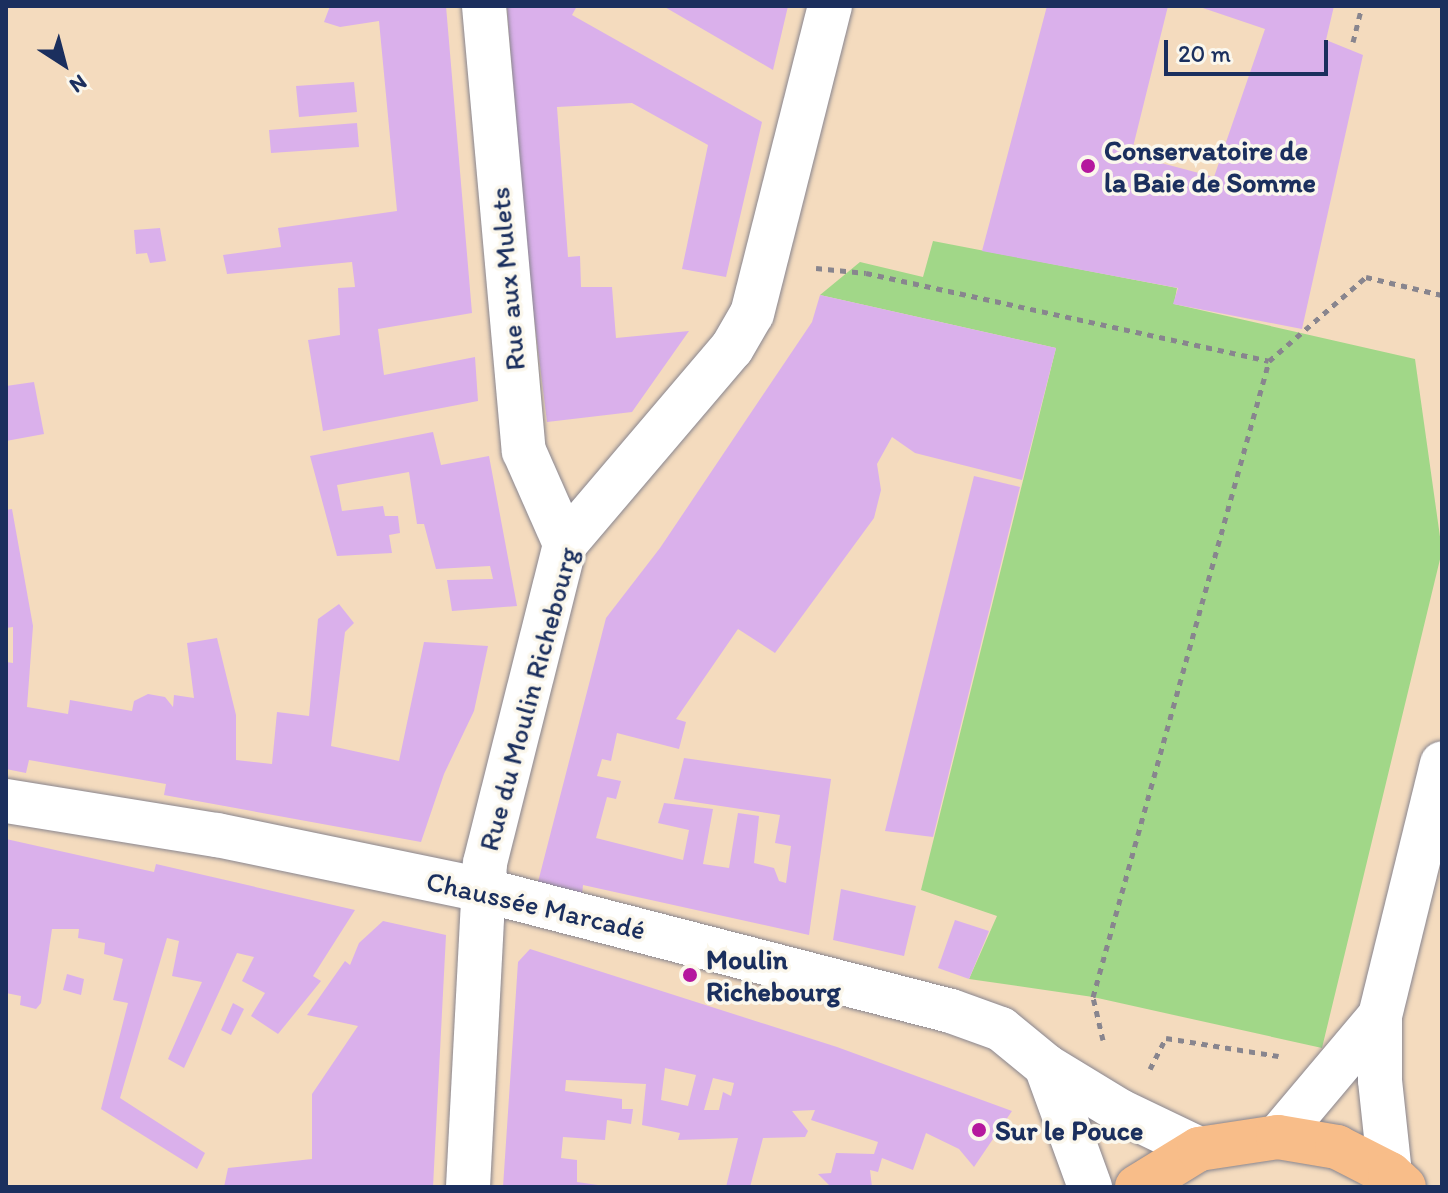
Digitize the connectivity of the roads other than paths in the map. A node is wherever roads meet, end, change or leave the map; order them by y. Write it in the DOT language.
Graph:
graph roads {
  1 [pos="484,6"];
  2 [pos="830,6"];
  3 [pos="565,544"];
  4 [pos="1442,764"];
  5 [pos="6,801"];
  6 [pos="483,890"];
  7 [pos="1380,1016"];
  8 [pos="1046,1066"];
  9 [pos="1278,1137"];
  10 [pos="1199,1149"];
  11 [pos="1397,1181"];
  12 [pos="468,1187"];
  13 [pos="1090,1187"];
  14 [pos="1137,1187"];
  1 -- 3 [label="street, Rue aux Mulets"];
  2 -- 3 [label="street, Rue du Moulin Richebourg"];
  3 -- 6 [label="street, Rue du Moulin Richebourg"];
  4 -- 7 [label="street"];
  5 -- 6 [label="street, Chaussée Marcadé"];
  6 -- 8 [label="street, Chaussée Marcadé"];
  6 -- 12 [label="street, Rue du Moulin Richebourg"];
  7 -- 9 [label="street"];
  7 -- 11 [label="street"];
  8 -- 10 [label="street, Chaussée Marcadé"];
  8 -- 13 [label="street"];
  9 -- 10 [label="main road"];
  9 -- 11 [label="main road"];
  10 -- 14 [label="main road"];
}
